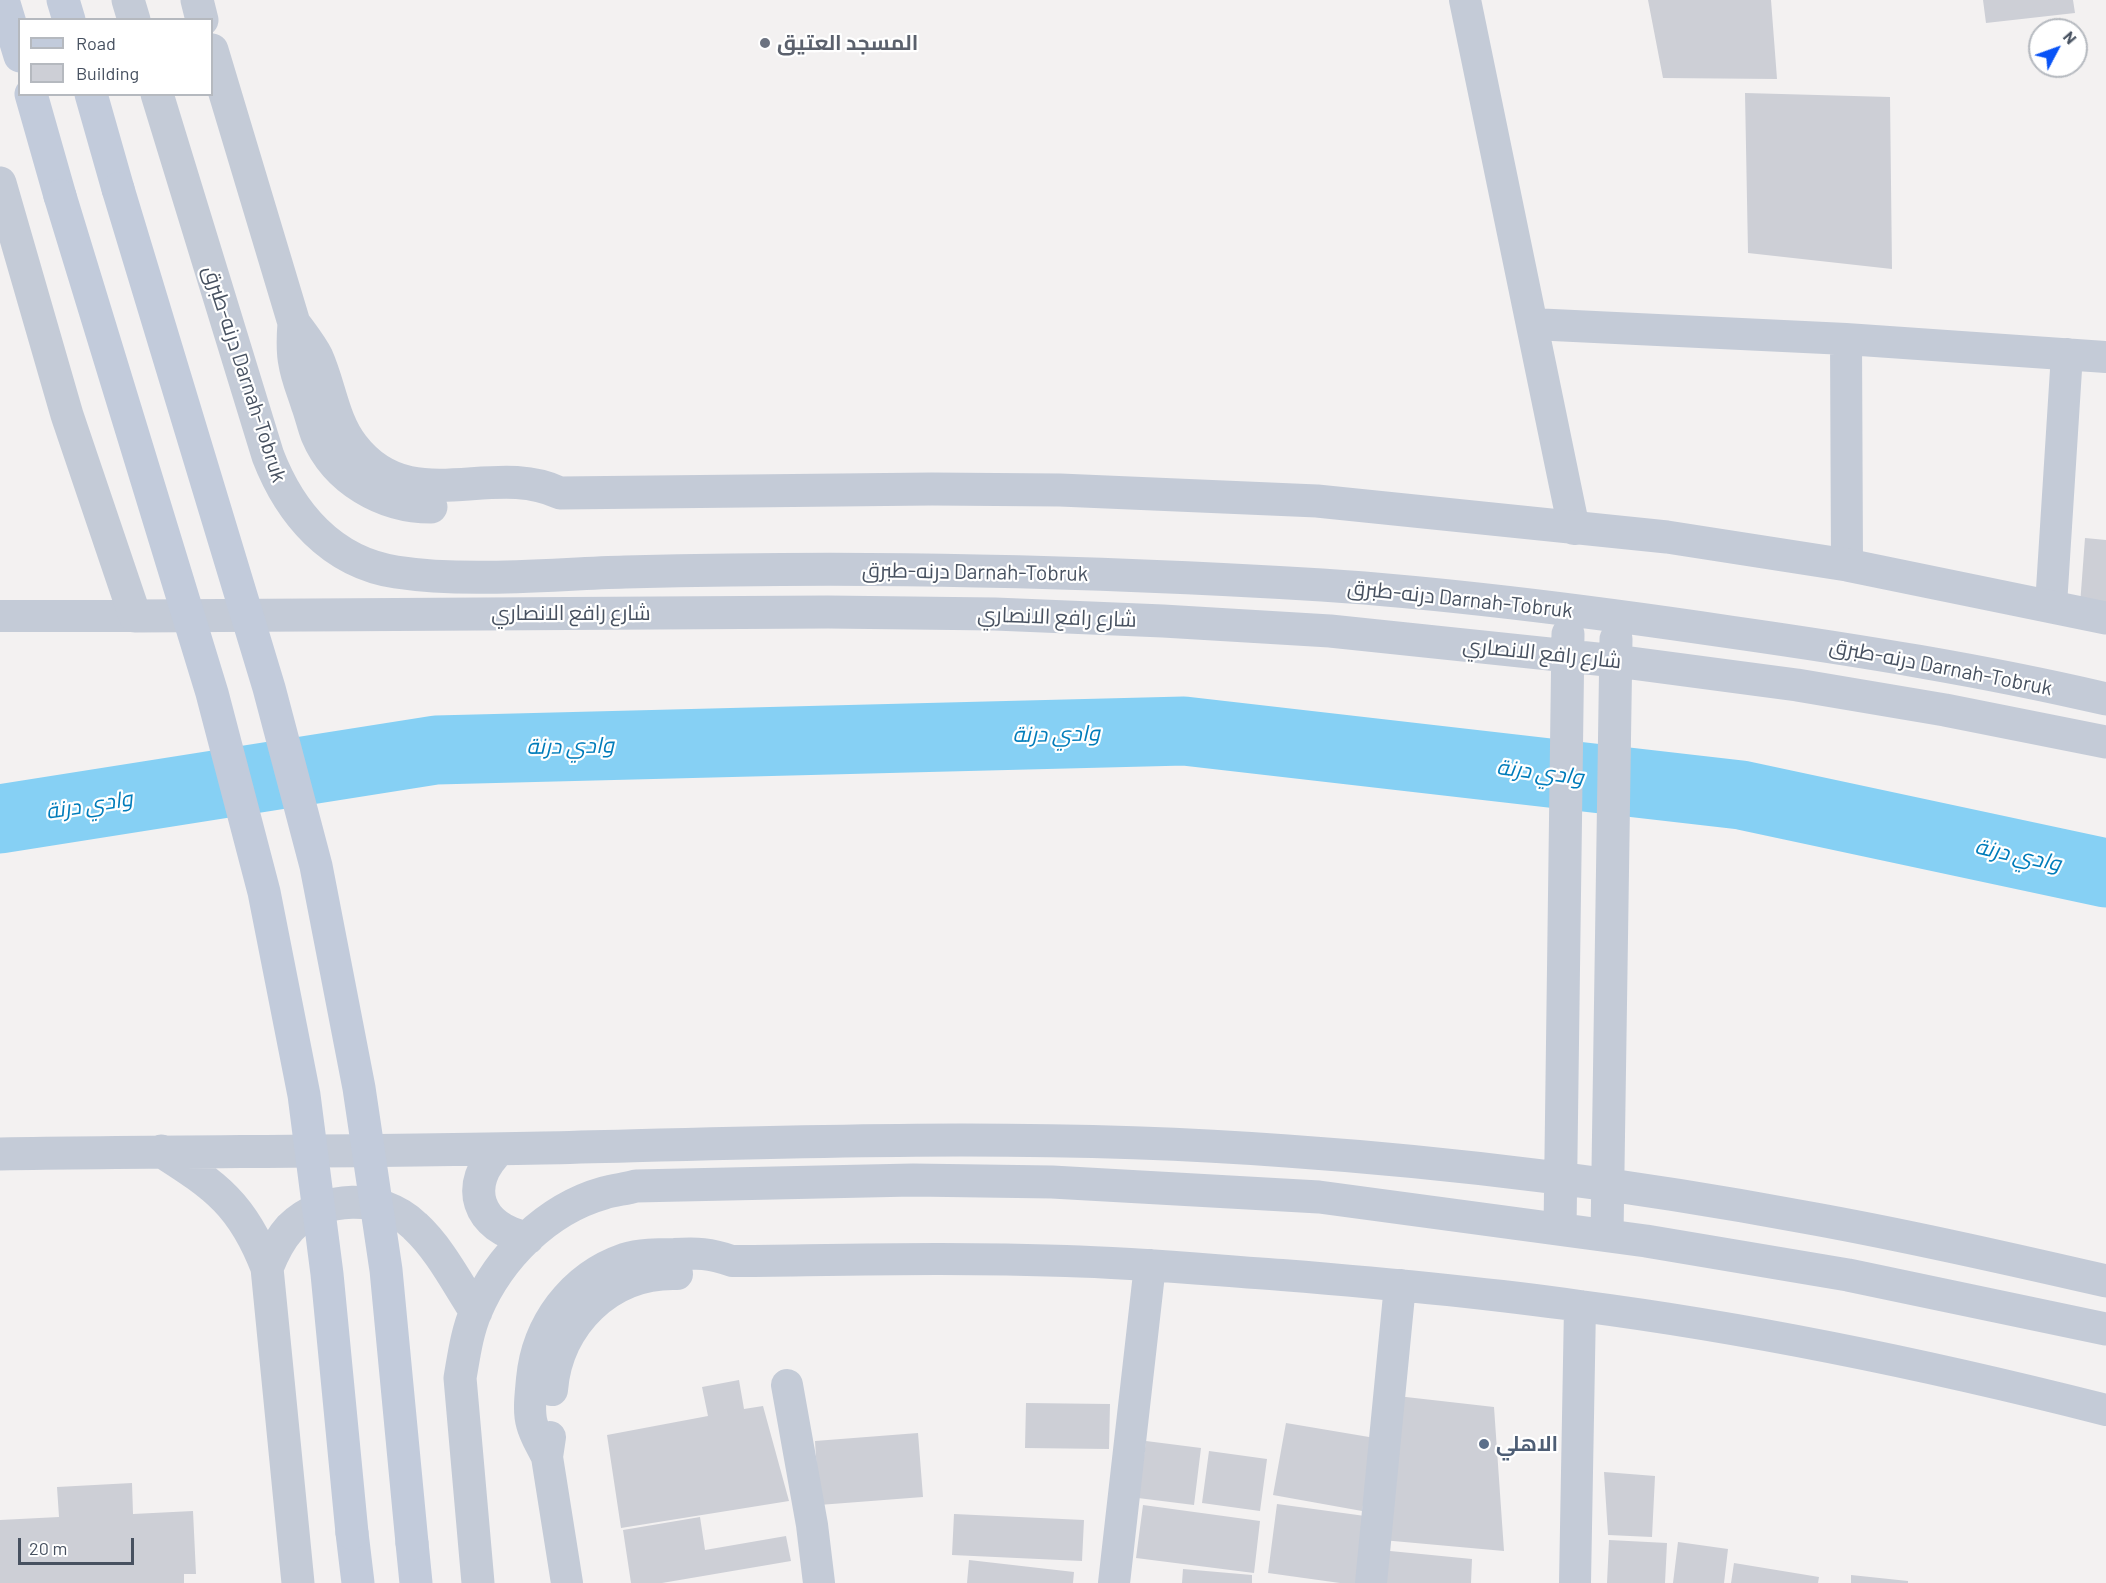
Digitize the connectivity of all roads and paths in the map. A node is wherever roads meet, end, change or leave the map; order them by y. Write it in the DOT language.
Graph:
graph roads {
  1 [pos="3,0"];
  2 [pos="63,0"];
  3 [pos="128,0"];
  4 [pos="196,0"];
  5 [pos="1465,0"];
  6 [pos="68,18"];
  7 [pos="133,18"];
  8 [pos="201,18"];
  9 [pos="18,49"];
  10 [pos="213,53"];
  11 [pos="32,96"];
  12 [pos="92,96"];
  13 [pos="158,96"];
  14 [pos="0,183"];
  15 [pos="1532,324"];
  16 [pos="1846,339"];
  17 [pos="2067,354"];
  18 [pos="2106,357"];
  19 [pos="1574,529"];
  20 [pos="1847,565"];
  21 [pos="2051,605"];
  22 [pos="1568,610"];
  23 [pos="0,616"];
  24 [pos="135,616"];
  25 [pos="1616,616"];
  26 [pos="2106,618"];
  27 [pos="1568,655"];
  28 [pos="1616,661"];
  29 [pos="2106,699"];
  30 [pos="2106,742"];
  31 [pos="500,1149"];
  32 [pos="161,1151"];
  33 [pos="0,1154"];
  34 [pos="1560,1178"];
  35 [pos="1608,1185"];
  36 [pos="1560,1229"];
  37 [pos="1607,1235"];
  38 [pos="528,1238"];
  39 [pos="1150,1265"];
  40 [pos="267,1268"];
  41 [pos="2106,1281"];
  42 [pos="1400,1285"];
  43 [pos="1580,1306"];
  44 [pos="476,1312"];
  45 [pos="2106,1329"];
  46 [pos="787,1385"];
  47 [pos="2106,1410"];
  48 [pos="298,1583"];
  49 [pos="358,1583"];
  50 [pos="416,1583"];
  51 [pos="478,1583"];
  52 [pos="567,1583"];
  53 [pos="819,1583"];
  54 [pos="1114,1583"];
  55 [pos="1371,1583"];
  56 [pos="1575,1583"];
  1 -- 9 [label="main road"];
  2 -- 6 [label="main road"];
  3 -- 7 [label="street"];
  4 -- 8 [label="street"];
  5 -- 15 [label="street"];
  10 -- 19 [label="street"];
  11 -- 49 [label="main road, bridge"];
  12 -- 50 [label="main road, bridge"];
  13 -- 22 [label="street, درنه-طبرق Darnah-Tobruk"];
  14 -- 24 [label="street"];
  15 -- 16 [label="street"];
  15 -- 19 [label="street"];
  16 -- 17 [label="street"];
  16 -- 20 [label="street"];
  17 -- 18 [label="street"];
  17 -- 21 [label="street"];
  19 -- 20 [label="street"];
  20 -- 21 [label="street"];
  21 -- 26 [label="street"];
  22 -- 25 [label="street, درنه-طبرق Darnah-Tobruk"];
  22 -- 27 [label="street"];
  23 -- 24 [label="street, شارع رافع الانصاري"];
  24 -- 27 [label="street, شارع رافع الانصاري"];
  25 -- 28 [label="street"];
  25 -- 29 [label="street, درنه-طبرق Darnah-Tobruk"];
  27 -- 28 [label="street, شارع رافع الانصاري"];
  27 -- 34 [label="street"];
  28 -- 30 [label="street, شارع رافع الانصاري"];
  28 -- 35 [label="street"];
  31 -- 32 [label="street"];
  31 -- 34 [label="street"];
  31 -- 38 [label="street"];
  32 -- 33 [label="street"];
  32 -- 40 [label="street"];
  34 -- 35 [label="street"];
  34 -- 36 [label="street"];
  35 -- 37 [label="street"];
  35 -- 41 [label="street"];
  36 -- 37 [label="street"];
  36 -- 38 [label="street"];
  37 -- 45 [label="street"];
  38 -- 44 [label="street"];
  39 -- 42 [label="street"];
  39 -- 52 [label="street"];
  39 -- 54 [label="street"];
  40 -- 44 [label="street"];
  40 -- 48 [label="street"];
  42 -- 43 [label="street"];
  42 -- 55 [label="street"];
  43 -- 47 [label="street"];
  43 -- 56 [label="street"];
  44 -- 51 [label="street"];
  46 -- 53 [label="street"];
}
